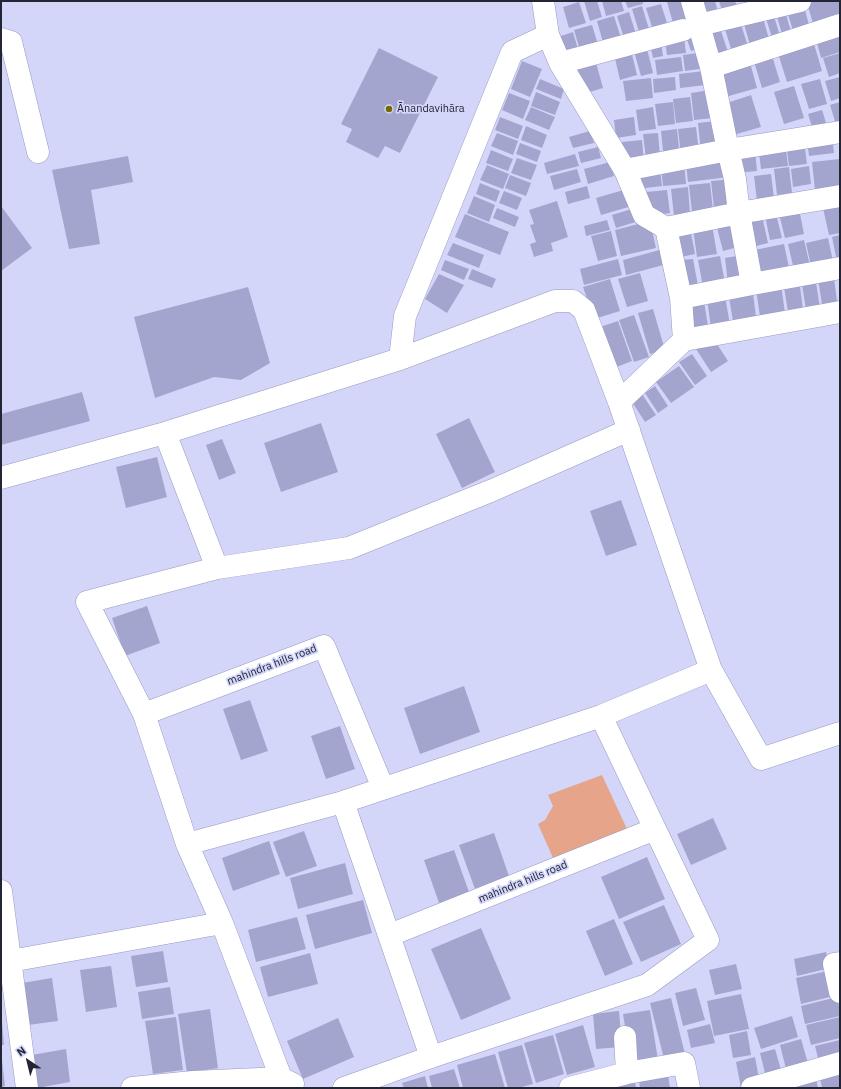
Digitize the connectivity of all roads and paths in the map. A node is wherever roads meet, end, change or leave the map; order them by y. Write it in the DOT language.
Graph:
graph roads {
  1 [pos="543,1"];
  2 [pos="692,1"];
  3 [pos="800,1"];
  4 [pos="840,25"];
  5 [pos="691,27"];
  6 [pos="548,35"];
  7 [pos="1,39"];
  8 [pos="560,63"];
  9 [pos="711,67"];
  10 [pos="840,132"];
  11 [pos="728,150"];
  12 [pos="38,152"];
  13 [pos="625,170"];
  14 [pos="840,196"];
  15 [pos="739,213"];
  16 [pos="666,228"];
  17 [pos="840,268"];
  18 [pos="752,284"];
  19 [pos="681,298"];
  20 [pos="840,312"];
  21 [pos="684,340"];
  22 [pos="400,359"];
  23 [pos="619,402"];
  24 [pos="629,430"];
  25 [pos="165,433"];
  26 [pos="1,478"];
  27 [pos="217,568"];
  28 [pos="711,670"];
  29 [pos="144,714"];
  30 [pos="601,716"];
  31 [pos="840,733"];
  32 [pos="383,788"];
  33 [pos="343,802"];
  34 [pos="655,829"];
  35 [pos="187,844"];
  36 [pos="1,891"];
  37 [pos="222,923"];
  38 [pos="390,936"];
  39 [pos="10,961"];
  40 [pos="840,963"];
  41 [pos="840,992"];
  42 [pos="625,1037"];
  43 [pos="430,1056"];
  44 [pos="840,1063"];
  45 [pos="627,1073"];
  46 [pos="194,1085"];
  47 [pos="289,1085"];
  48 [pos="27,1088"];
  49 [pos="140,1088"];
  50 [pos="344,1088"];
  51 [pos="570,1088"];
  52 [pos="689,1088"];
  53 [pos="752,1088"];
  1 -- 6 [label="street"];
  2 -- 5 [label="street"];
  3 -- 5 [label="street"];
  4 -- 9 [label="street"];
  5 -- 8 [label="street"];
  5 -- 9 [label="street"];
  6 -- 8 [label="street"];
  6 -- 22 [label="street"];
  7 -- 12 [label="street"];
  8 -- 13 [label="street"];
  9 -- 11 [label="street"];
  10 -- 11 [label="street"];
  11 -- 13 [label="street"];
  11 -- 15 [label="street"];
  13 -- 16 [label="street"];
  14 -- 15 [label="street"];
  15 -- 16 [label="street"];
  15 -- 18 [label="street"];
  16 -- 19 [label="street"];
  17 -- 18 [label="street"];
  18 -- 19 [label="street"];
  19 -- 21 [label="street"];
  20 -- 21 [label="street"];
  21 -- 23 [label="street"];
  22 -- 23 [label="street"];
  22 -- 25 [label="street"];
  23 -- 24 [label="street"];
  24 -- 27 [label="street"];
  24 -- 28 [label="street"];
  25 -- 26 [label="street"];
  25 -- 27 [label="street"];
  27 -- 29 [label="street"];
  28 -- 30 [label="street"];
  28 -- 31 [label="street"];
  29 -- 32 [label="street, mahindra hills road"];
  29 -- 35 [label="street"];
  30 -- 32 [label="street"];
  30 -- 34 [label="street"];
  32 -- 33 [label="street"];
  33 -- 35 [label="street"];
  33 -- 38 [label="street"];
  34 -- 38 [label="street, mahindra hills road"];
  34 -- 43 [label="street"];
  35 -- 37 [label="street"];
  36 -- 39 [label="street"];
  37 -- 39 [label="street"];
  37 -- 47 [label="street"];
  38 -- 43 [label="street"];
  39 -- 48 [label="street"];
  40 -- 41 [label="street"];
  42 -- 45 [label="street"];
  43 -- 50 [label="street"];
  44 -- 53 [label="street"];
  45 -- 51 [label="street"];
  45 -- 52 [label="street"];
  46 -- 47 [label="street"];
  46 -- 49 [label="street"];
}
